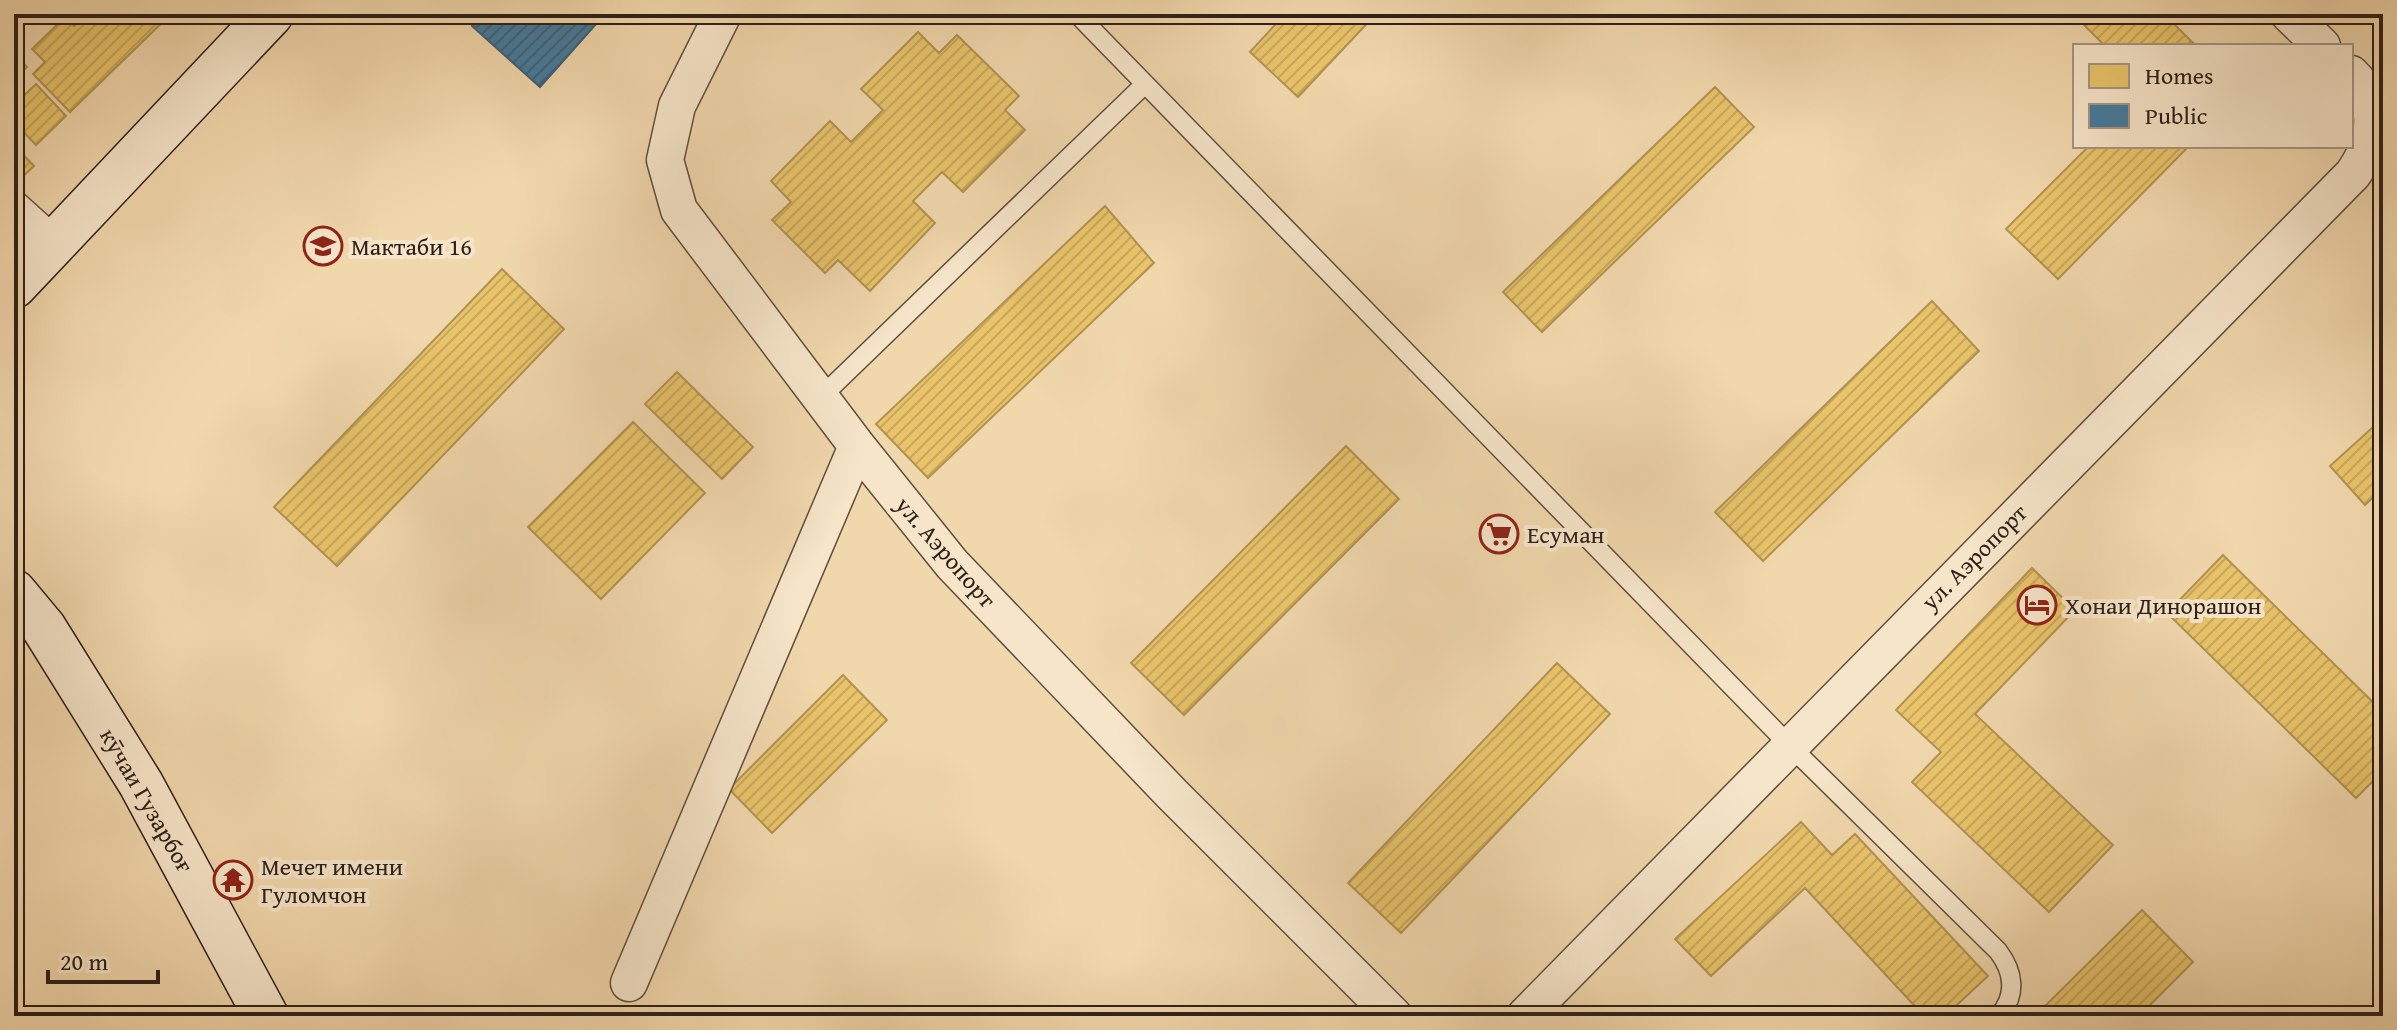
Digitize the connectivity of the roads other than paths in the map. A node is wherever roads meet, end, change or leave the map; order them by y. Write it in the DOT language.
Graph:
graph roads {
  1 [pos="271,14"];
  2 [pos="723,14"];
  3 [pos="1077,14"];
  4 [pos="2289,14"];
  5 [pos="2320,44"];
  6 [pos="2354,77"];
  7 [pos="1145,84"];
  8 [pos="14,210"];
  9 [pos="54,246"];
  10 [pos="14,286"];
  11 [pos="820,398"];
  12 [pos="857,446"];
  13 [pos="14,592"];
  14 [pos="1789,745"];
  15 [pos="629,983"];
  16 [pos="253,1009"];
  17 [pos="1394,1016"];
  18 [pos="1525,1016"];
  19 [pos="1999,1016"];
  1 -- 9 [label="street"];
  2 -- 11 [label="street, ул. Аэропорт"];
  3 -- 7 [label="lane"];
  4 -- 5 [label="street"];
  6 -- 14 [label="street, ул. Аэропорт"];
  7 -- 11 [label="lane"];
  7 -- 14 [label="lane"];
  8 -- 9 [label="street"];
  9 -- 10 [label="street"];
  11 -- 12 [label="street, ул. Аэропорт"];
  12 -- 15 [label="street"];
  12 -- 17 [label="street, ул. Аэропорт"];
  13 -- 16 [label="street, кӯчаи Гузарбоғ"];
  14 -- 18 [label="street, ул. Аэропорт"];
  14 -- 19 [label="lane"];
}
